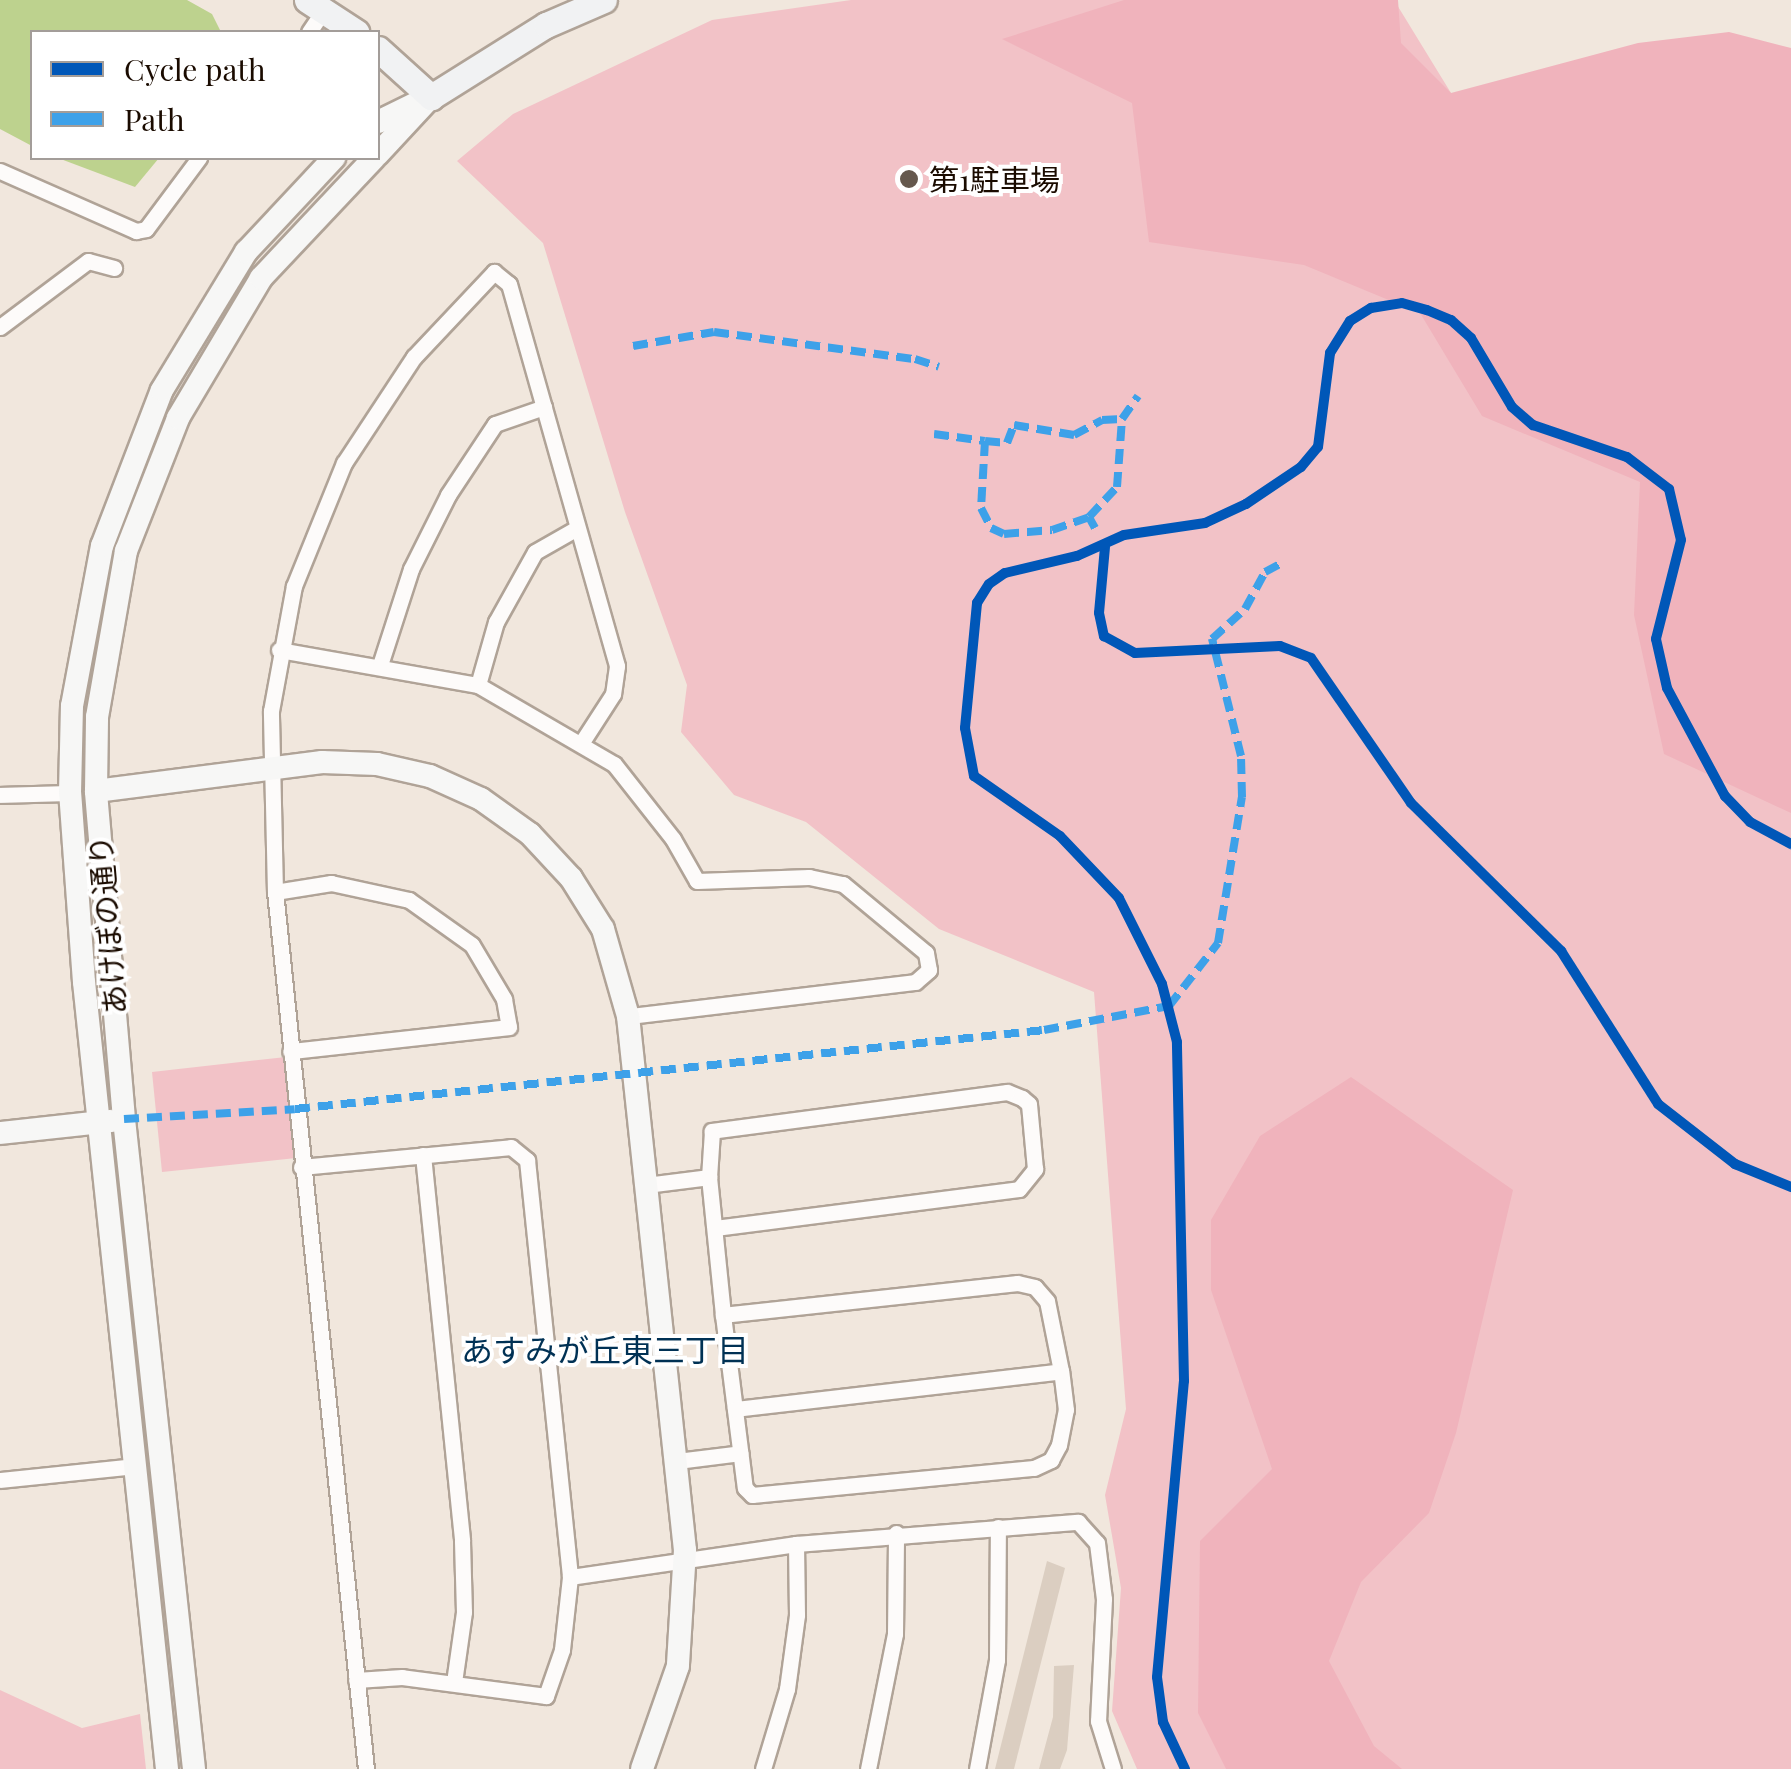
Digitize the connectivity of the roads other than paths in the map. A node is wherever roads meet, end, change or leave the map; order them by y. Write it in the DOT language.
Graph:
graph roads {
  1 [pos="604,0"];
  2 [pos="316,5"];
  3 [pos="310,30"];
  4 [pos="353,30"];
  5 [pos="380,51"];
  6 [pos="431,96"];
  7 [pos="380,121"];
  8 [pos="380,152"];
  9 [pos="197,160"];
  10 [pos="332,160"];
  11 [pos="372,160"];
  12 [pos="0,171"];
  13 [pos="114,268"];
  14 [pos="0,327"];
  15 [pos="544,407"];
  16 [pos="578,528"];
  17 [pos="279,650"];
  18 [pos="380,665"];
  19 [pos="478,686"];
  20 [pos="582,742"];
  21 [pos="268,770"];
  22 [pos="96,790"];
  23 [pos="70,793"];
  24 [pos="0,795"];
  25 [pos="275,892"];
  26 [pos="628,1016"];
  27 [pos="290,1051"];
  28 [pos="124,1119"];
  29 [pos="98,1122"];
  30 [pos="0,1133"];
  31 [pos="423,1155"];
  32 [pos="301,1168"];
  33 [pos="709,1177"];
  34 [pos="646,1185"];
  35 [pos="715,1228"];
  36 [pos="723,1315"];
  37 [pos="1061,1371"];
  38 [pos="736,1408"];
  39 [pos="741,1454"];
  40 [pos="678,1461"];
  41 [pos="135,1466"];
  42 [pos="0,1480"];
  43 [pos="998,1527"];
  44 [pos="896,1534"];
  45 [pos="796,1544"];
  46 [pos="686,1564"];
  47 [pos="570,1577"];
  48 [pos="356,1680"];
  49 [pos="454,1682"];
  50 [pos="166,1769"];
  51 [pos="194,1769"];
  52 [pos="366,1769"];
  53 [pos="642,1769"];
  54 [pos="763,1769"];
  55 [pos="868,1769"];
  56 [pos="977,1769"];
  57 [pos="1113,1769"];
  1 -- 6 [label="main road"];
  2 -- 3 [label="street"];
  2 -- 4 [label="main road"];
  5 -- 6 [label="main road"];
  6 -- 7 [label="street"];
  6 -- 8 [label="street, あけぼの通り"];
  9 -- 12 [label="street"];
  10 -- 23 [label="street, あけぼの通り"];
  11 -- 22 [label="street, あけぼの通り"];
  13 -- 14 [label="street"];
  15 -- 16 [label="street"];
  15 -- 17 [label="street"];
  15 -- 18 [label="street"];
  16 -- 19 [label="street"];
  16 -- 20 [label="street"];
  17 -- 18 [label="street"];
  17 -- 21 [label="street"];
  18 -- 19 [label="street"];
  19 -- 20 [label="street"];
  20 -- 26 [label="street"];
  21 -- 22 [label="street"];
  21 -- 25 [label="street"];
  21 -- 26 [label="street"];
  22 -- 28 [label="street, あけぼの通り"];
  23 -- 24 [label="street"];
  23 -- 29 [label="street, あけぼの通り"];
  25 -- 27 [label="street"];
  25 -- 27 [label="street"];
  26 -- 34 [label="street"];
  27 -- 32 [label="street"];
  28 -- 29 [label="street"];
  28 -- 51 [label="street, あけぼの通り"];
  29 -- 30 [label="street"];
  29 -- 41 [label="street, あけぼの通り"];
  31 -- 32 [label="street"];
  31 -- 47 [label="street"];
  31 -- 49 [label="street"];
  32 -- 48 [label="street"];
  33 -- 34 [label="street"];
  33 -- 35 [label="street"];
  33 -- 35 [label="street"];
  34 -- 40 [label="street"];
  35 -- 36 [label="street"];
  36 -- 37 [label="street"];
  36 -- 38 [label="street"];
  37 -- 38 [label="street"];
  37 -- 39 [label="street"];
  38 -- 39 [label="street"];
  39 -- 40 [label="street"];
  40 -- 46 [label="street"];
  41 -- 42 [label="street"];
  41 -- 50 [label="street, あけぼの通り"];
  43 -- 44 [label="street"];
  43 -- 56 [label="street"];
  43 -- 57 [label="street"];
  44 -- 45 [label="street"];
  44 -- 55 [label="street"];
  45 -- 46 [label="street"];
  45 -- 54 [label="street"];
  46 -- 47 [label="street"];
  46 -- 53 [label="street"];
  47 -- 49 [label="street"];
  48 -- 49 [label="street"];
  48 -- 52 [label="street"];
}
